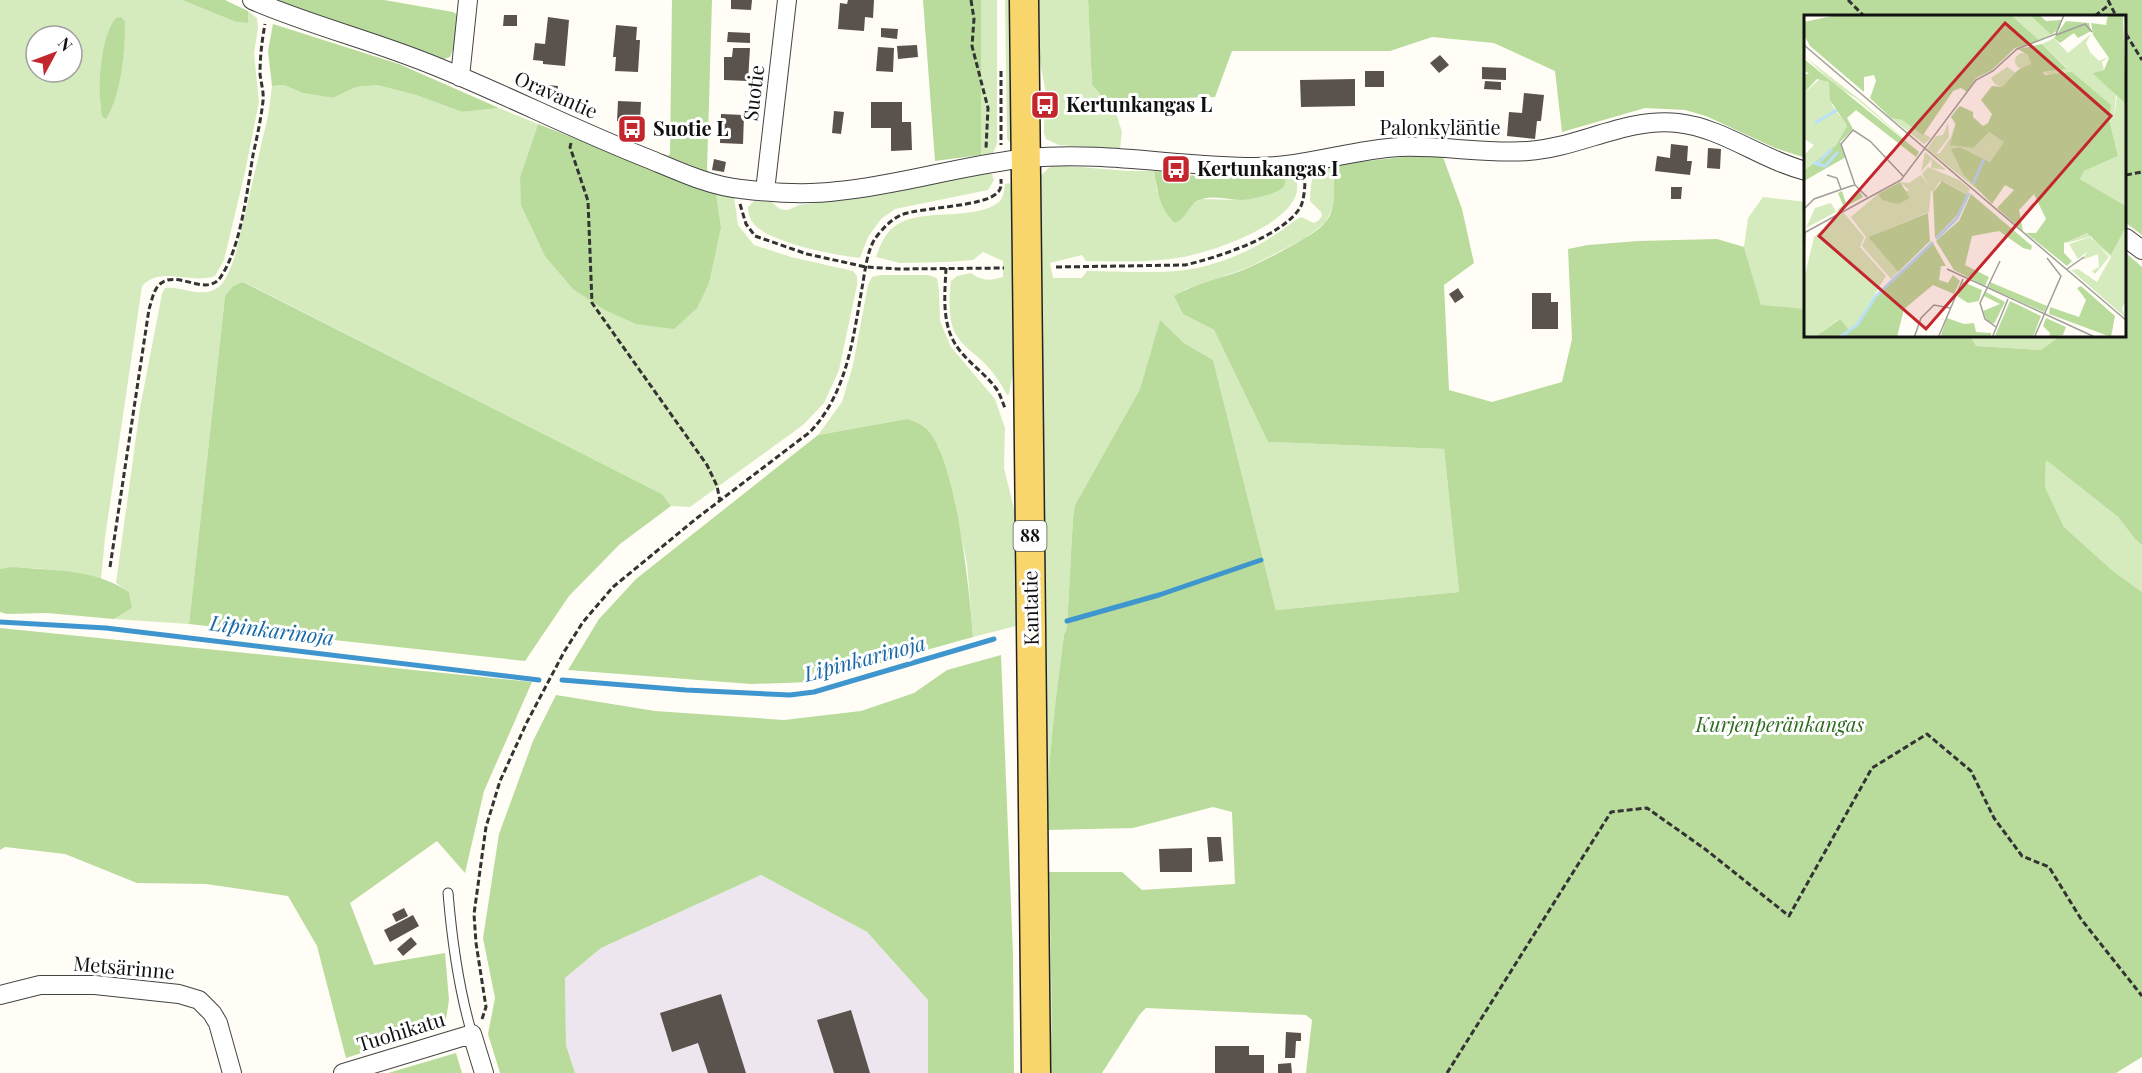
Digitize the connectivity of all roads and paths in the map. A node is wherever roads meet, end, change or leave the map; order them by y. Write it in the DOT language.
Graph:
graph roads {
  1 [pos="468,0"];
  2 [pos="787,0"];
  3 [pos="971,0"];
  4 [pos="1024,0"];
  5 [pos="1848,0"];
  6 [pos="2109,2"];
  7 [pos="260,4"];
  8 [pos="1863,15"];
  9 [pos="2096,15"];
  10 [pos="2127,36"];
  11 [pos="2142,60"];
  12 [pos="1001,69"];
  13 [pos="460,76"];
  14 [pos="574,129"];
  15 [pos="1005,161"];
  16 [pos="1304,163"];
  17 [pos="1804,170"];
  18 [pos="2142,172"];
  19 [pos="2127,176"];
  20 [pos="742,189"];
  21 [pos="765,191"];
  22 [pos="2127,239"];
  23 [pos="2142,250"];
  24 [pos="866,267"];
  25 [pos="1056,267"];
  26 [pos="946,268"];
  27 [pos="1004,268"];
  28 [pos="1006,412"];
  29 [pos="720,501"];
  30 [pos="110,567"];
  31 [pos="448,893"];
  32 [pos="0,995"];
  33 [pos="2142,996"];
  34 [pos="472,1034"];
  35 [pos="232,1073"];
  36 [pos="343,1073"];
  37 [pos="484,1073"];
  38 [pos="1036,1073"];
  39 [pos="1447,1073"];
  1 -- 13 [label="street"];
  2 -- 21 [label="street, Suotie"];
  3 -- 15 [label="path"];
  4 -- 15 [label="main road, Kantatie / 88"];
  5 -- 8 [label="path"];
  6 -- 9 [label="path"];
  7 -- 13 [label="street, Oravantie"];
  7 -- 30 [label="path"];
  10 -- 11 [label="path"];
  12 -- 15 [label="path"];
  13 -- 14 [label="street, Oravantie"];
  14 -- 20 [label="street, Oravantie"];
  14 -- 29 [label="path"];
  15 -- 16 [label="street, Palonkyläntie"];
  15 -- 21 [label="street, Oravantie"];
  15 -- 24 [label="path"];
  15 -- 38 [label="main road, Kantatie / 88"];
  16 -- 17 [label="street, Palonkyläntie"];
  16 -- 25 [label="path"];
  18 -- 19 [label="path"];
  20 -- 21 [label="street, Oravantie"];
  20 -- 24 [label="path"];
  22 -- 23 [label="street"];
  24 -- 26 [label="path"];
  24 -- 29 [label="path"];
  26 -- 27 [label="path"];
  26 -- 28 [label="path"];
  29 -- 34 [label="path"];
  31 -- 34 [label="lane"];
  32 -- 35 [label="street, Metsärinne"];
  33 -- 39 [label="path"];
  34 -- 36 [label="street, Tuohikatu"];
  34 -- 37 [label="street"];
}
